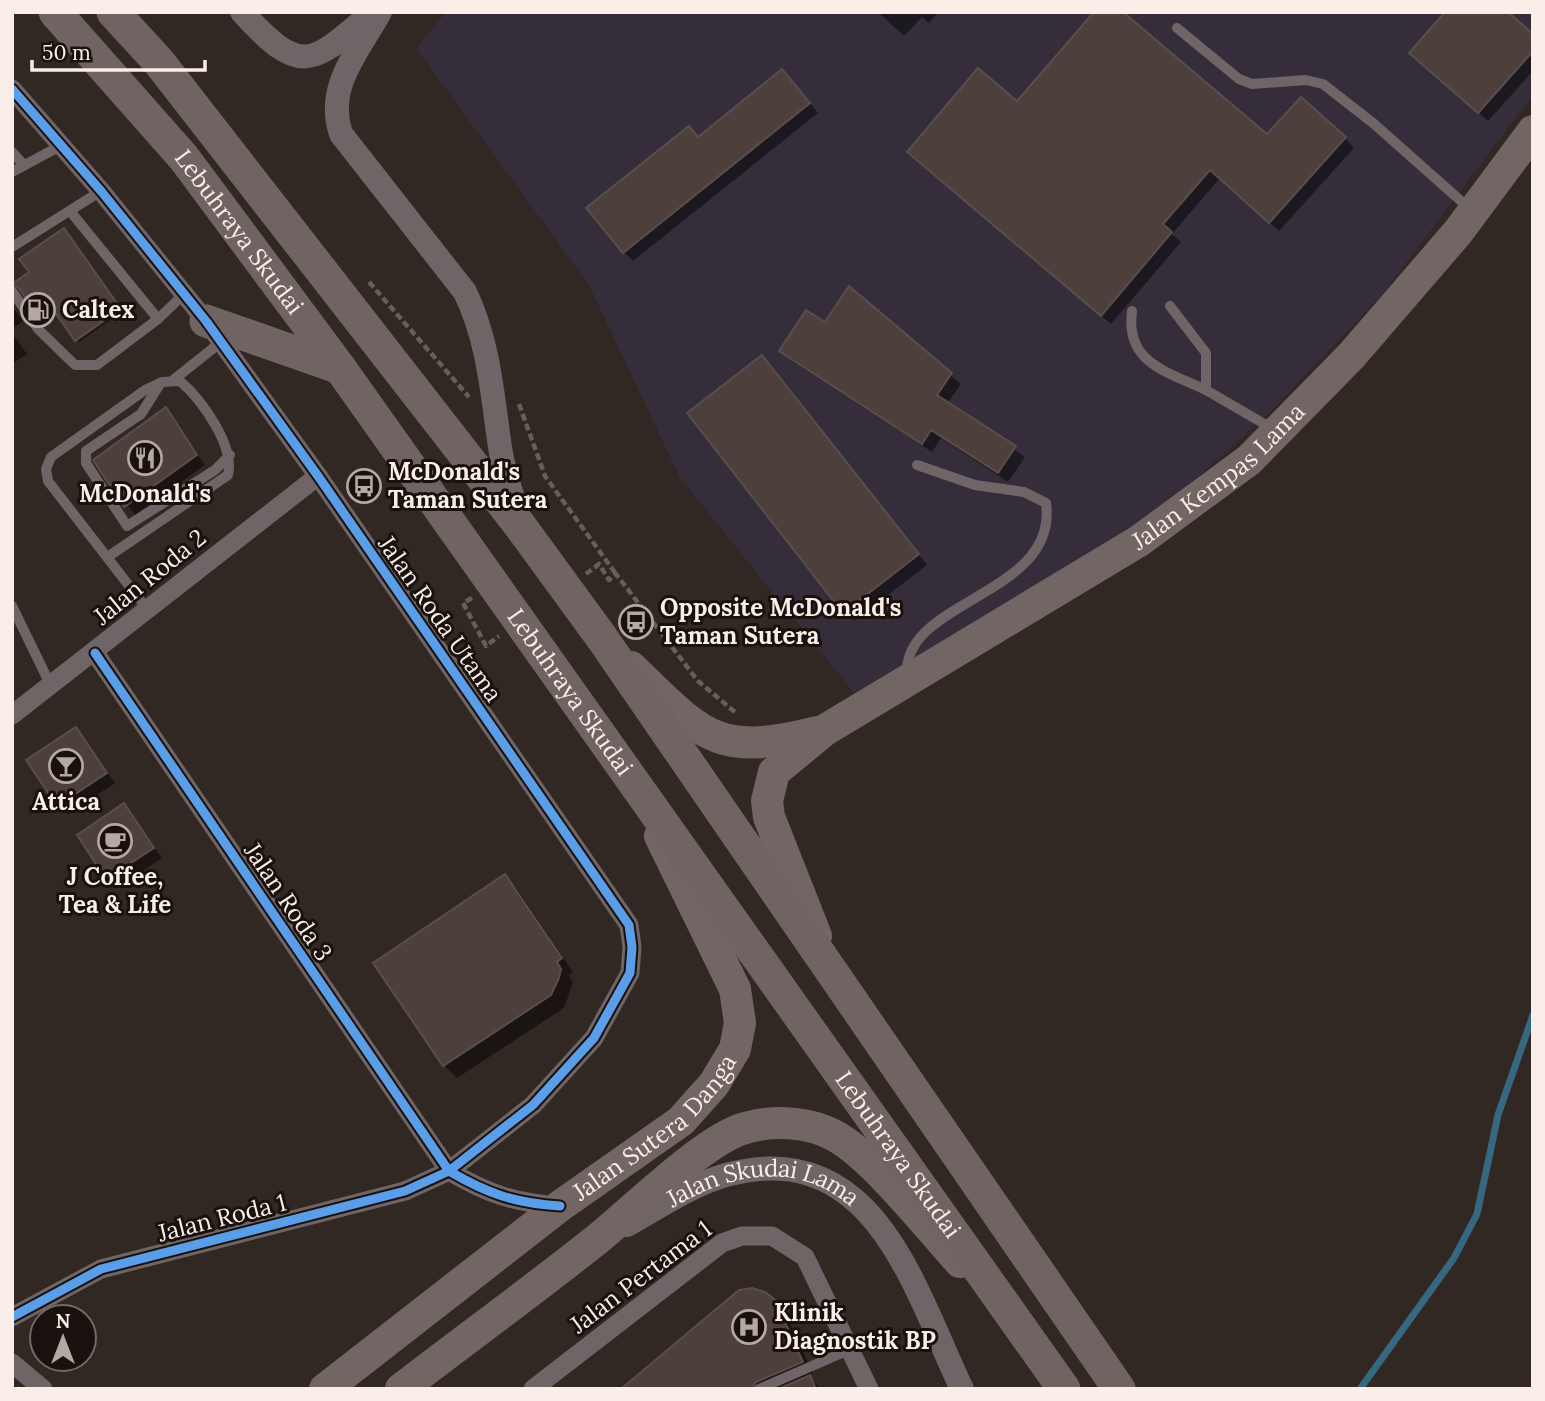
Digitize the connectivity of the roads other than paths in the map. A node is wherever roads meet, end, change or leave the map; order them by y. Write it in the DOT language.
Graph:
graph roads {
  1 [pos="55,12"];
  2 [pos="113,12"];
  3 [pos="129,12"];
  4 [pos="242,12"];
  5 [pos="373,12"];
  6 [pos="380,12"];
  7 [pos="1177,28"];
  8 [pos="159,62"];
  9 [pos="12,89"];
  10 [pos="1533,131"];
  11 [pos="62,145"];
  12 [pos="12,152"];
  13 [pos="24,165"];
  14 [pos="12,172"];
  15 [pos="102,191"];
  16 [pos="70,211"];
  17 [pos="1473,212"];
  18 [pos="12,247"];
  19 [pos="12,291"];
  20 [pos="183,295"];
  21 [pos="1170,306"];
  22 [pos="1132,311"];
  23 [pos="158,319"];
  24 [pos="213,331"];
  25 [pos="340,368"];
  26 [pos="167,382"];
  27 [pos="1206,390"];
  28 [pos="1277,431"];
  29 [pos="230,455"];
  30 [pos="917,465"];
  31 [pos="318,477"];
  32 [pos="521,527"];
  33 [pos="109,556"];
  34 [pos="12,606"];
  35 [pos="147,609"];
  36 [pos="601,638"];
  37 [pos="95,653"];
  38 [pos="907,679"];
  39 [pos="51,686"];
  40 [pos="12,715"];
  41 [pos="825,730"];
  42 [pos="626,769"];
  43 [pos="824,957"];
  44 [pos="449,1171"];
  45 [pos="560,1206"];
  46 [pos="588,1246"];
  47 [pos="12,1317"];
  48 [pos="1023,1330"];
  49 [pos="852,1349"];
  50 [pos="12,1363"];
  51 [pos="351,1369"];
  52 [pos="43,1389"];
  53 [pos="304,1389"];
  54 [pos="325,1389"];
  55 [pos="401,1389"];
  56 [pos="533,1389"];
  57 [pos="759,1389"];
  58 [pos="869,1389"];
  59 [pos="962,1389"];
  60 [pos="1064,1389"];
  61 [pos="1119,1389"];
  1 -- 25 [label="highway, Lebuhraya Skudai"];
  2 -- 8 [label="highway, Lebuhraya Skudai"];
  3 -- 8 [label="highway"];
  4 -- 5 [label="street"];
  6 -- 32 [label="street"];
  7 -- 17 [label="lane"];
  8 -- 32 [label="highway, Lebuhraya Skudai"];
  9 -- 11 [label="street, Jalan Roda Utama"];
  10 -- 17 [label="main road, Jalan Kempas Lama"];
  11 -- 13 [label="lane"];
  11 -- 15 [label="street, Jalan Roda Utama"];
  12 -- 13 [label="lane"];
  13 -- 14 [label="lane"];
  15 -- 16 [label="lane"];
  15 -- 20 [label="street, Jalan Roda Utama"];
  16 -- 18 [label="lane"];
  16 -- 23 [label="lane"];
  17 -- 28 [label="main road, Jalan Kempas Lama"];
  19 -- 23 [label="lane"];
  20 -- 23 [label="lane"];
  20 -- 24 [label="street, Jalan Roda Utama"];
  21 -- 27 [label="lane"];
  22 -- 27 [label="lane"];
  24 -- 25 [label="highway"];
  24 -- 26 [label="lane"];
  24 -- 31 [label="street, Jalan Roda Utama"];
  25 -- 42 [label="highway, Lebuhraya Skudai"];
  26 -- 29 [label="lane"];
  26 -- 29 [label="lane"];
  26 -- 33 [label="lane"];
  27 -- 28 [label="lane"];
  28 -- 38 [label="main road, Jalan Kempas Lama"];
  29 -- 33 [label="lane"];
  30 -- 38 [label="lane"];
  31 -- 35 [label="street, Jalan Roda 2"];
  31 -- 44 [label="street, Jalan Roda Utama"];
  32 -- 36 [label="highway, Lebuhraya Skudai"];
  33 -- 35 [label="lane"];
  34 -- 39 [label="lane"];
  35 -- 37 [label="street, Jalan Roda 2"];
  36 -- 41 [label="main road, Jalan Kempas Lama"];
  36 -- 43 [label="highway, Lebuhraya Skudai"];
  37 -- 39 [label="street, Jalan Roda 2"];
  37 -- 44 [label="street, Jalan Roda 3"];
  38 -- 41 [label="main road, Jalan Kempas Lama"];
  39 -- 40 [label="street, Jalan Roda 2"];
  41 -- 43 [label="main road, Jalan Kempas Lama"];
  42 -- 45 [label="main road, Jalan Sutera Danga"];
  42 -- 48 [label="highway, Lebuhraya Skudai"];
  43 -- 61 [label="highway, Lebuhraya Skudai"];
  44 -- 45 [label="street"];
  44 -- 47 [label="street, Jalan Roda 1"];
  45 -- 51 [label="main road, Jalan Sutera Danga"];
  46 -- 48 [label="main road, Jalan Sutera Danga"];
  46 -- 55 [label="main road, Jalan Sutera Danga"];
  46 -- 59 [label="street, Jalan Skudai Lama"];
  48 -- 60 [label="highway, Lebuhraya Skudai"];
  49 -- 56 [label="street, Jalan Pertama 1"];
  49 -- 57 [label="lane"];
  49 -- 58 [label="street, Jalan Pertama 1"];
  50 -- 52 [label="street"];
  51 -- 53 [label="main road"];
  51 -- 54 [label="main road, Jalan Sutera Danga"];
}
